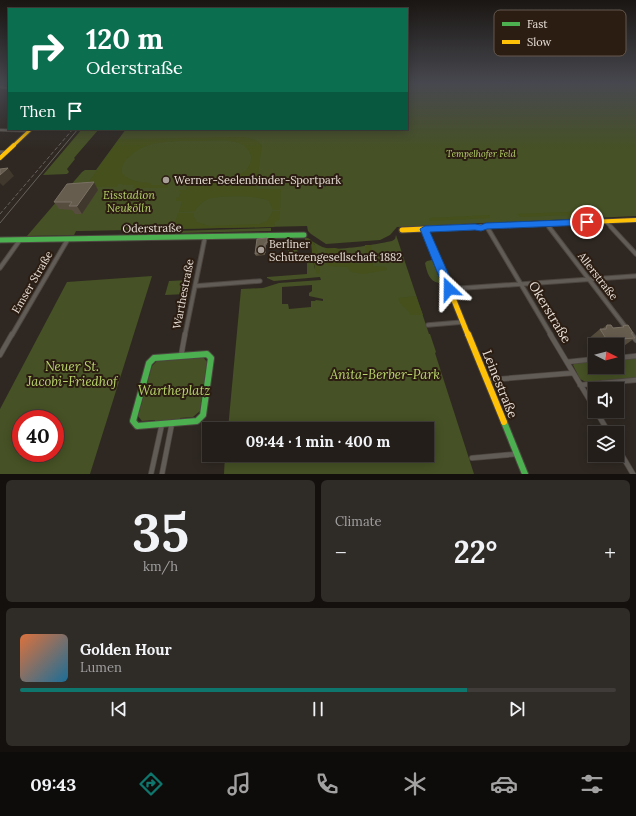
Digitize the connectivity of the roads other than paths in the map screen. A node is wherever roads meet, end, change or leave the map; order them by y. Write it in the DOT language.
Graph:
graph roads {
  1 [pos="0,130"];
  2 [pos="30,130"];
  3 [pos="0,152"];
  4 [pos="6,152"];
  5 [pos="0,158"];
  6 [pos="636,220"];
  7 [pos="605,221"];
  8 [pos="546,224"];
  9 [pos="486,226"];
  10 [pos="425,229"];
  11 [pos="402,230"];
  12 [pos="304,235"];
  13 [pos="205,236"];
  14 [pos="68,239"];
  15 [pos="0,240"];
  16 [pos="20,240"];
  17 [pos="636,254"];
  18 [pos="0,268"];
  19 [pos="636,276"];
  20 [pos="589,279"];
  21 [pos="260,281"];
  22 [pos="521,284"];
  23 [pos="195,286"];
  24 [pos="449,289"];
  25 [pos="463,322"];
  26 [pos="428,325"];
  27 [pos="636,340"];
  28 [pos="0,355"];
  29 [pos="181,356"];
  30 [pos="636,356"];
  31 [pos="624,357"];
  32 [pos="588,360"];
  33 [pos="567,362"];
  34 [pos="574,373"];
  35 [pos="487,380"];
  36 [pos="636,380"];
  37 [pos="580,385"];
  38 [pos="588,398"];
  39 [pos="172,423"];
  40 [pos="162,424"];
  41 [pos="517,454"];
  42 [pos="472,458"];
  43 [pos="624,459"];
  44 [pos="151,474"];
  45 [pos="162,474"];
  46 [pos="525,474"];
  47 [pos="633,474"];
  1 -- 2 [label="street"];
  2 -- 4 [label="street"];
  3 -- 4 [label="street"];
  4 -- 5 [label="street"];
  6 -- 7 [label="street"];
  7 -- 8 [label="street"];
  7 -- 17 [label="street"];
  8 -- 9 [label="street"];
  8 -- 20 [label="street, Allerstraße"];
  9 -- 10 [label="street"];
  9 -- 22 [label="street, Okerstraße"];
  10 -- 11 [label="street"];
  10 -- 24 [label="street, Leinestraße"];
  12 -- 13 [label="street, Oderstraße"];
  13 -- 14 [label="street, Oderstraße"];
  13 -- 23 [label="street, Warthestraße"];
  14 -- 16 [label="street, Oderstraße"];
  14 -- 28 [label="street, Emser Straße"];
  15 -- 16 [label="street, Oderstraße"];
  16 -- 18 [label="street"];
  19 -- 20 [label="street"];
  20 -- 22 [label="street"];
  20 -- 27 [label="street, Allerstraße"];
  21 -- 23 [label="street"];
  22 -- 24 [label="street"];
  22 -- 33 [label="street, Okerstraße"];
  23 -- 29 [label="street, Warthestraße"];
  24 -- 25 [label="street, Leinestraße"];
  25 -- 26 [label="street"];
  25 -- 35 [label="street, Leinestraße"];
  29 -- 39 [label="street"];
  29 -- 40 [label="street"];
  30 -- 31 [label="street"];
  32 -- 33 [label="street"];
  33 -- 34 [label="street, Okerstraße"];
  34 -- 35 [label="street"];
  34 -- 37 [label="street, Okerstraße"];
  35 -- 41 [label="street, Leinestraße"];
  36 -- 37 [label="street"];
  37 -- 38 [label="street, Okerstraße"];
  39 -- 40 [label="street"];
  39 -- 45 [label="street"];
  40 -- 44 [label="street"];
  41 -- 42 [label="street"];
  41 -- 46 [label="street, Leinestraße"];
  43 -- 47 [label="street"];
}
